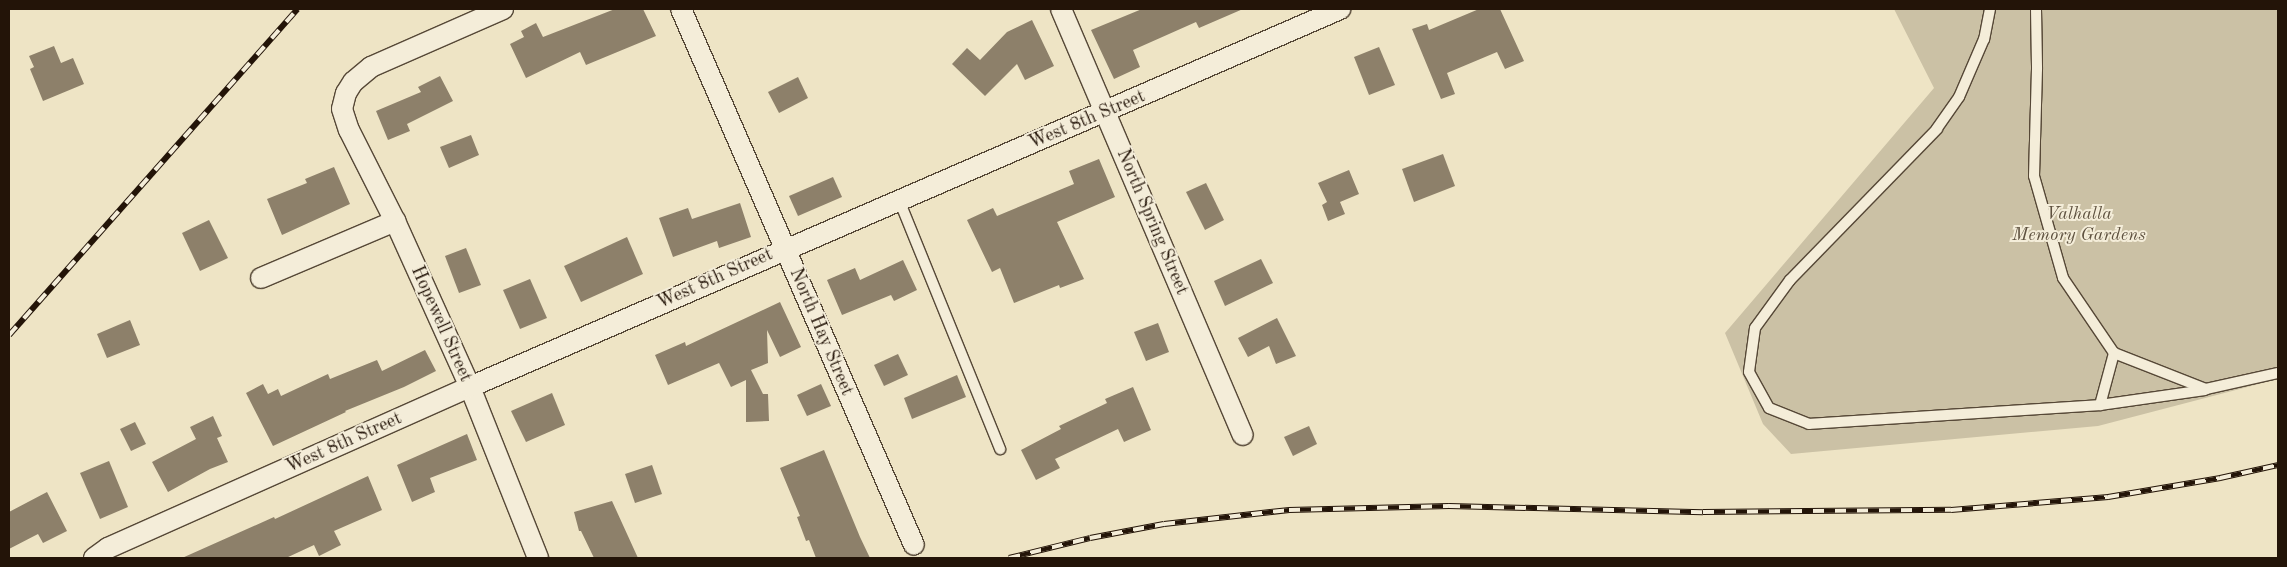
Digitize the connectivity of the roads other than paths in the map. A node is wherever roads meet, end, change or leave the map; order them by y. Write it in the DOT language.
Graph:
graph roads {
  1 [pos="502,9"];
  2 [pos="681,9"];
  3 [pos="1061,9"];
  4 [pos="1340,9"];
  5 [pos="1990,9"];
  6 [pos="2036,9"];
  7 [pos="1105,112"];
  8 [pos="899,200"];
  9 [pos="395,221"];
  10 [pos="785,248"];
  11 [pos="261,278"];
  12 [pos="2114,353"];
  13 [pos="2278,373"];
  14 [pos="470,387"];
  15 [pos="2206,390"];
  16 [pos="2100,405"];
  17 [pos="1243,435"];
  18 [pos="1000,449"];
  19 [pos="914,545"];
  20 [pos="94,558"];
  21 [pos="538,558"];
  1 -- 9 [label="street, Hopewell Street"];
  2 -- 10 [label="street, North Hay Street"];
  3 -- 7 [label="street, North Spring Street"];
  4 -- 7 [label="street, West 8th Street"];
  5 -- 16 [label="lane"];
  6 -- 12 [label="lane"];
  7 -- 8 [label="street, West 8th Street"];
  7 -- 17 [label="street, North Spring Street"];
  8 -- 10 [label="street, West 8th Street"];
  8 -- 18 [label="lane"];
  9 -- 11 [label="street"];
  9 -- 14 [label="street, Hopewell Street"];
  10 -- 14 [label="street, West 8th Street"];
  10 -- 19 [label="street, North Hay Street"];
  12 -- 15 [label="lane"];
  12 -- 16 [label="lane"];
  13 -- 15 [label="lane"];
  14 -- 20 [label="street, West 8th Street"];
  14 -- 21 [label="street, Hopewell Street"];
  15 -- 16 [label="lane"];
}
